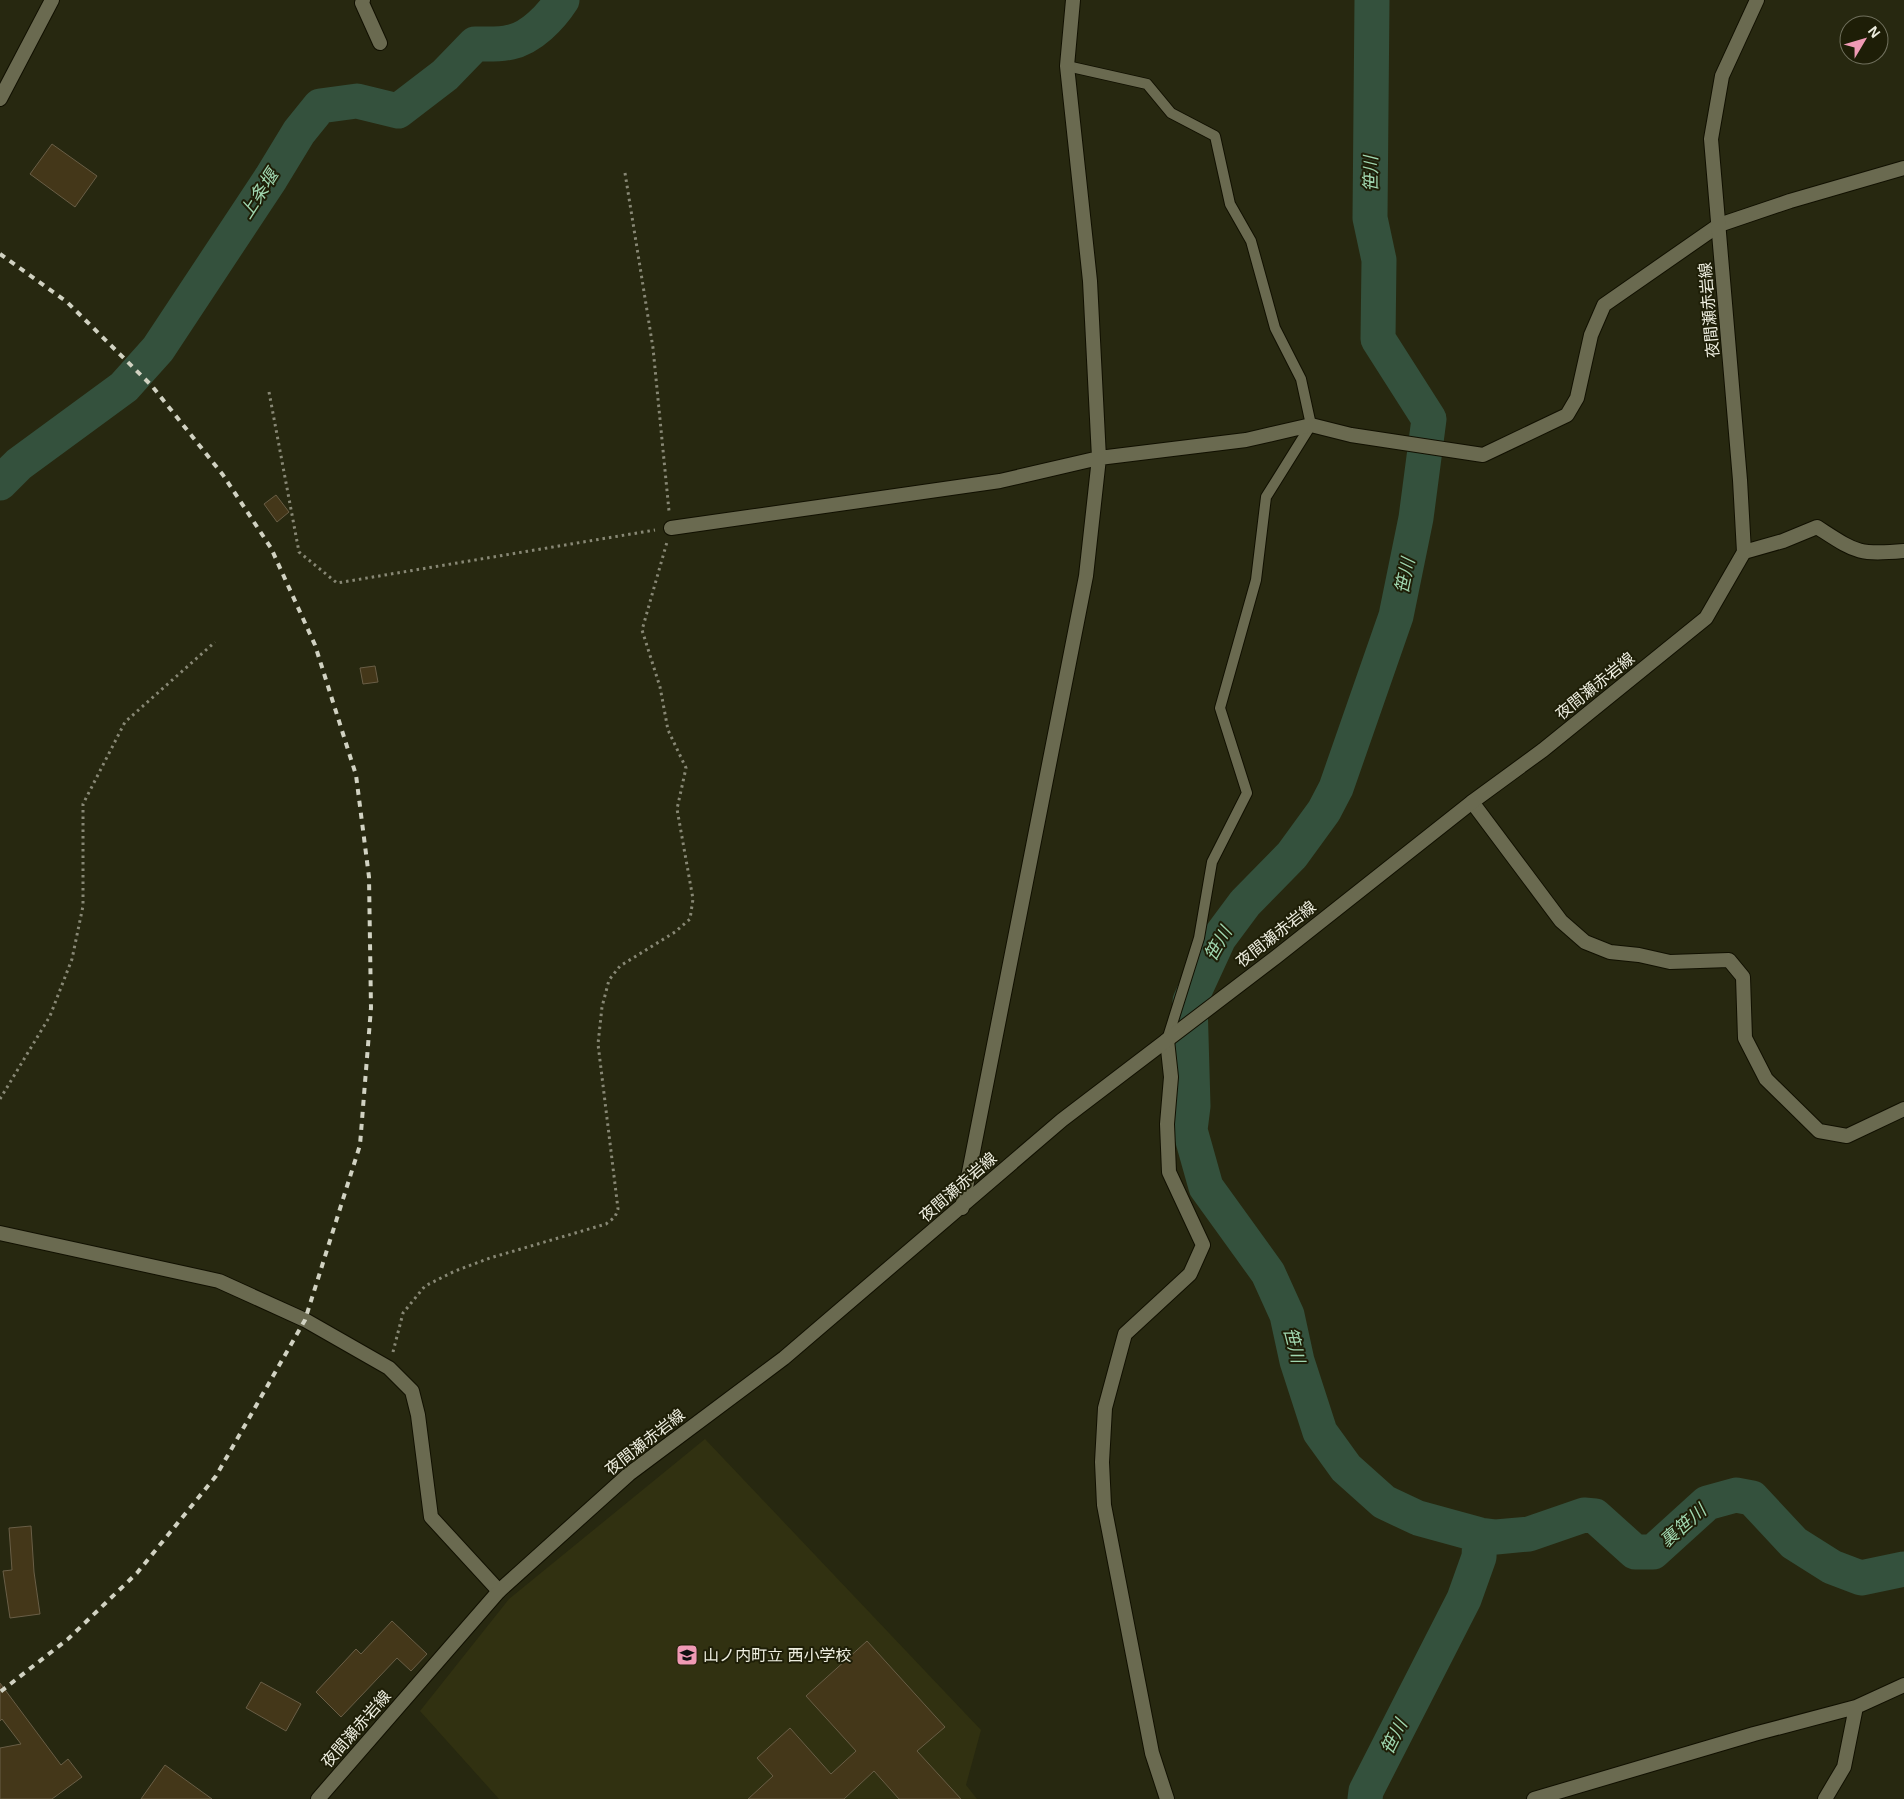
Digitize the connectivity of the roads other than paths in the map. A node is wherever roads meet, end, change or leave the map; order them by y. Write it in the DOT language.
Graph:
graph roads {
  1 [pos="52,0"];
  2 [pos="363,0"];
  3 [pos="1073,0"];
  4 [pos="1752,2"];
  5 [pos="380,43"];
  6 [pos="1067,66"];
  7 [pos="0,99"];
  8 [pos="1904,168"];
  9 [pos="1719,224"];
  10 [pos="1311,425"];
  11 [pos="1099,458"];
  12 [pos="671,528"];
  13 [pos="1904,551"];
  14 [pos="1744,552"];
  15 [pos="1472,802"];
  16 [pos="1166,1040"];
  17 [pos="1904,1109"];
  18 [pos="962,1208"];
  19 [pos="0,1234"];
  20 [pos="499,1591"];
  21 [pos="1904,1685"];
  22 [pos="1856,1707"];
  23 [pos="318,1799"];
  24 [pos="1167,1799"];
  25 [pos="1534,1799"];
  26 [pos="1825,1799"];
  1 -- 7 [label="street"];
  2 -- 5 [label="street"];
  3 -- 6 [label="street"];
  4 -- 9 [label="street, 夜間瀬赤岩線"];
  6 -- 10 [label="lane"];
  6 -- 11 [label="street"];
  8 -- 9 [label="street"];
  9 -- 10 [label="street"];
  9 -- 14 [label="street, 夜間瀬赤岩線"];
  10 -- 11 [label="street"];
  10 -- 16 [label="lane"];
  11 -- 12 [label="street"];
  11 -- 18 [label="street"];
  13 -- 14 [label="street"];
  14 -- 15 [label="street, 夜間瀬赤岩線"];
  15 -- 16 [label="street, 夜間瀬赤岩線"];
  15 -- 17 [label="street"];
  16 -- 18 [label="street, 夜間瀬赤岩線"];
  16 -- 24 [label="street"];
  18 -- 20 [label="street, 夜間瀬赤岩線"];
  19 -- 20 [label="street"];
  20 -- 23 [label="street, 夜間瀬赤岩線"];
  21 -- 22 [label="street"];
  22 -- 25 [label="street"];
  22 -- 26 [label="street"];
}
